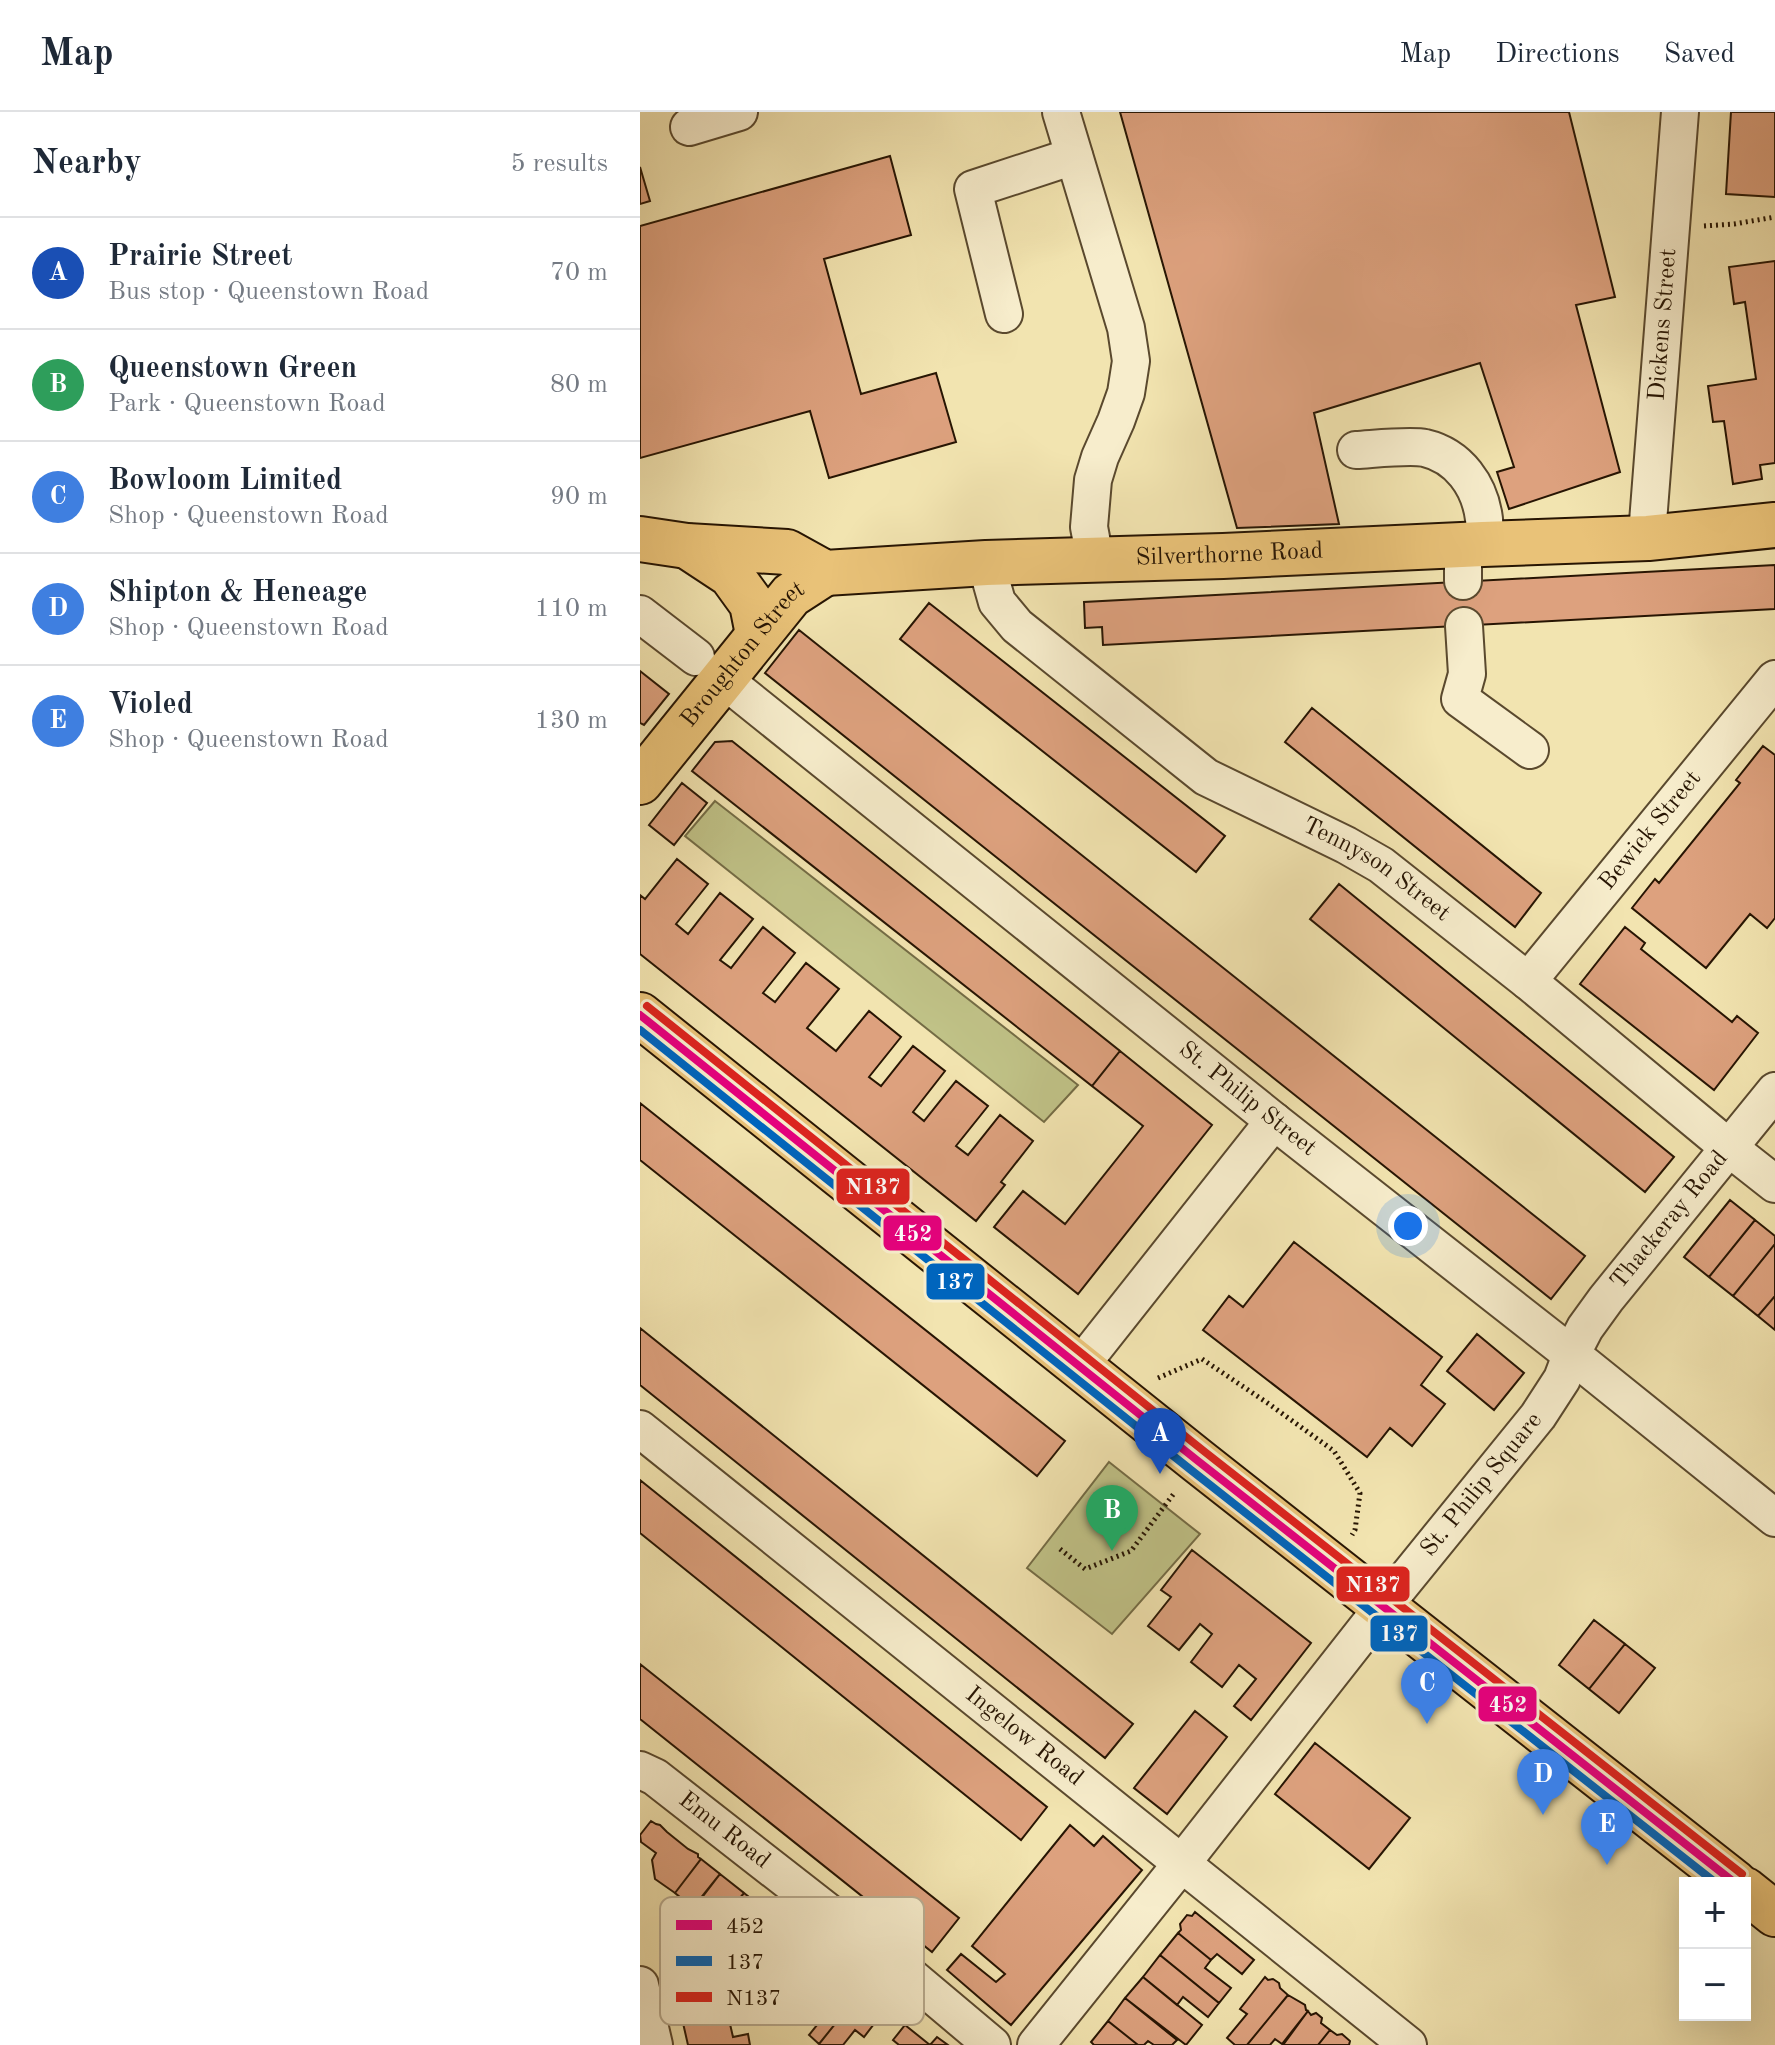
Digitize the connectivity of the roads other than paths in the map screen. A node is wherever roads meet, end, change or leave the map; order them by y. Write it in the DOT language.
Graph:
graph roads {
  1 [pos="739,112"];
  2 [pos="1061,112"];
  3 [pos="1680,112"];
  4 [pos="689,127"];
  5 [pos="1074,156"];
  6 [pos="1004,314"];
  7 [pos="1356,450"];
  8 [pos="1775,525"];
  9 [pos="1648,538"];
  10 [pos="640,539"];
  11 [pos="687,546"];
  12 [pos="1470,557"];
  13 [pos="1095,559"];
  14 [pos="986,563"];
  15 [pos="825,573"];
  16 [pos="640,614"];
  17 [pos="1464,626"];
  18 [pos="758,634"];
  19 [pos="710,668"];
  20 [pos="1771,691"];
  21 [pos="1530,750"];
  22 [pos="640,782"];
  23 [pos="1528,981"];
  24 [pos="640,1015"];
  25 [pos="1775,1091"];
  26 [pos="1274,1121"];
  27 [pos="1728,1147"];
  28 [pos="1775,1184"];
  29 [pos="1571,1355"];
  30 [pos="1080,1366"];
  31 [pos="640,1429"];
  32 [pos="1775,1518"];
  33 [pos="1383,1607"];
  34 [pos="640,1770"];
  35 [pos="1182,1863"];
  36 [pos="1727,1877"];
  37 [pos="1751,1895"];
  38 [pos="809,1897"];
  39 [pos="1775,1914"];
  40 [pos="640,1985"];
  41 [pos="924,1989"];
  42 [pos="654,2045"];
  43 [pos="992,2045"];
  44 [pos="1036,2045"];
  45 [pos="1408,2045"];
  1 -- 4 [label="street"];
  2 -- 5 [label="street"];
  3 -- 9 [label="street, Dickens Street"];
  5 -- 6 [label="street"];
  5 -- 13 [label="street"];
  7 -- 12 [label="street"];
  8 -- 9 [label="main road, Silverthorne Road"];
  9 -- 12 [label="main road, Silverthorne Road"];
  10 -- 11 [label="main road"];
  11 -- 15 [label="main road"];
  11 -- 18 [label="main road"];
  12 -- 13 [label="main road, Silverthorne Road"];
  13 -- 14 [label="main road, Silverthorne Road"];
  14 -- 15 [label="main road, Silverthorne Road"];
  14 -- 23 [label="street, Tennyson Street"];
  15 -- 18 [label="main road, Broughton Street"];
  16 -- 19 [label="street, St. Philip Street"];
  17 -- 21 [label="street"];
  18 -- 19 [label="main road, Broughton Street"];
  19 -- 22 [label="main road, Broughton Street"];
  19 -- 26 [label="street, St. Philip Street"];
  20 -- 23 [label="street, Bewick Street"];
  23 -- 27 [label="street, Tennyson Street"];
  24 -- 30 [label="main road"];
  25 -- 27 [label="street, Thackeray Road"];
  26 -- 29 [label="street, St. Philip Street"];
  26 -- 30 [label="street"];
  27 -- 28 [label="street, Tennyson Street"];
  27 -- 29 [label="street, Thackeray Road"];
  29 -- 32 [label="street, St. Philip Street"];
  29 -- 33 [label="street, St. Philip Square"];
  30 -- 33 [label="main road"];
  31 -- 35 [label="street, Ingelow Road"];
  33 -- 35 [label="street, St. Philip Square"];
  33 -- 36 [label="main road"];
  34 -- 38 [label="street, Emu Road"];
  35 -- 44 [label="street, St. Philip Square"];
  35 -- 45 [label="street, Ingelow Road"];
  37 -- 39 [label="main road"];
  40 -- 42 [label="street"];
  41 -- 43 [label="street, Emu Road"];
}
